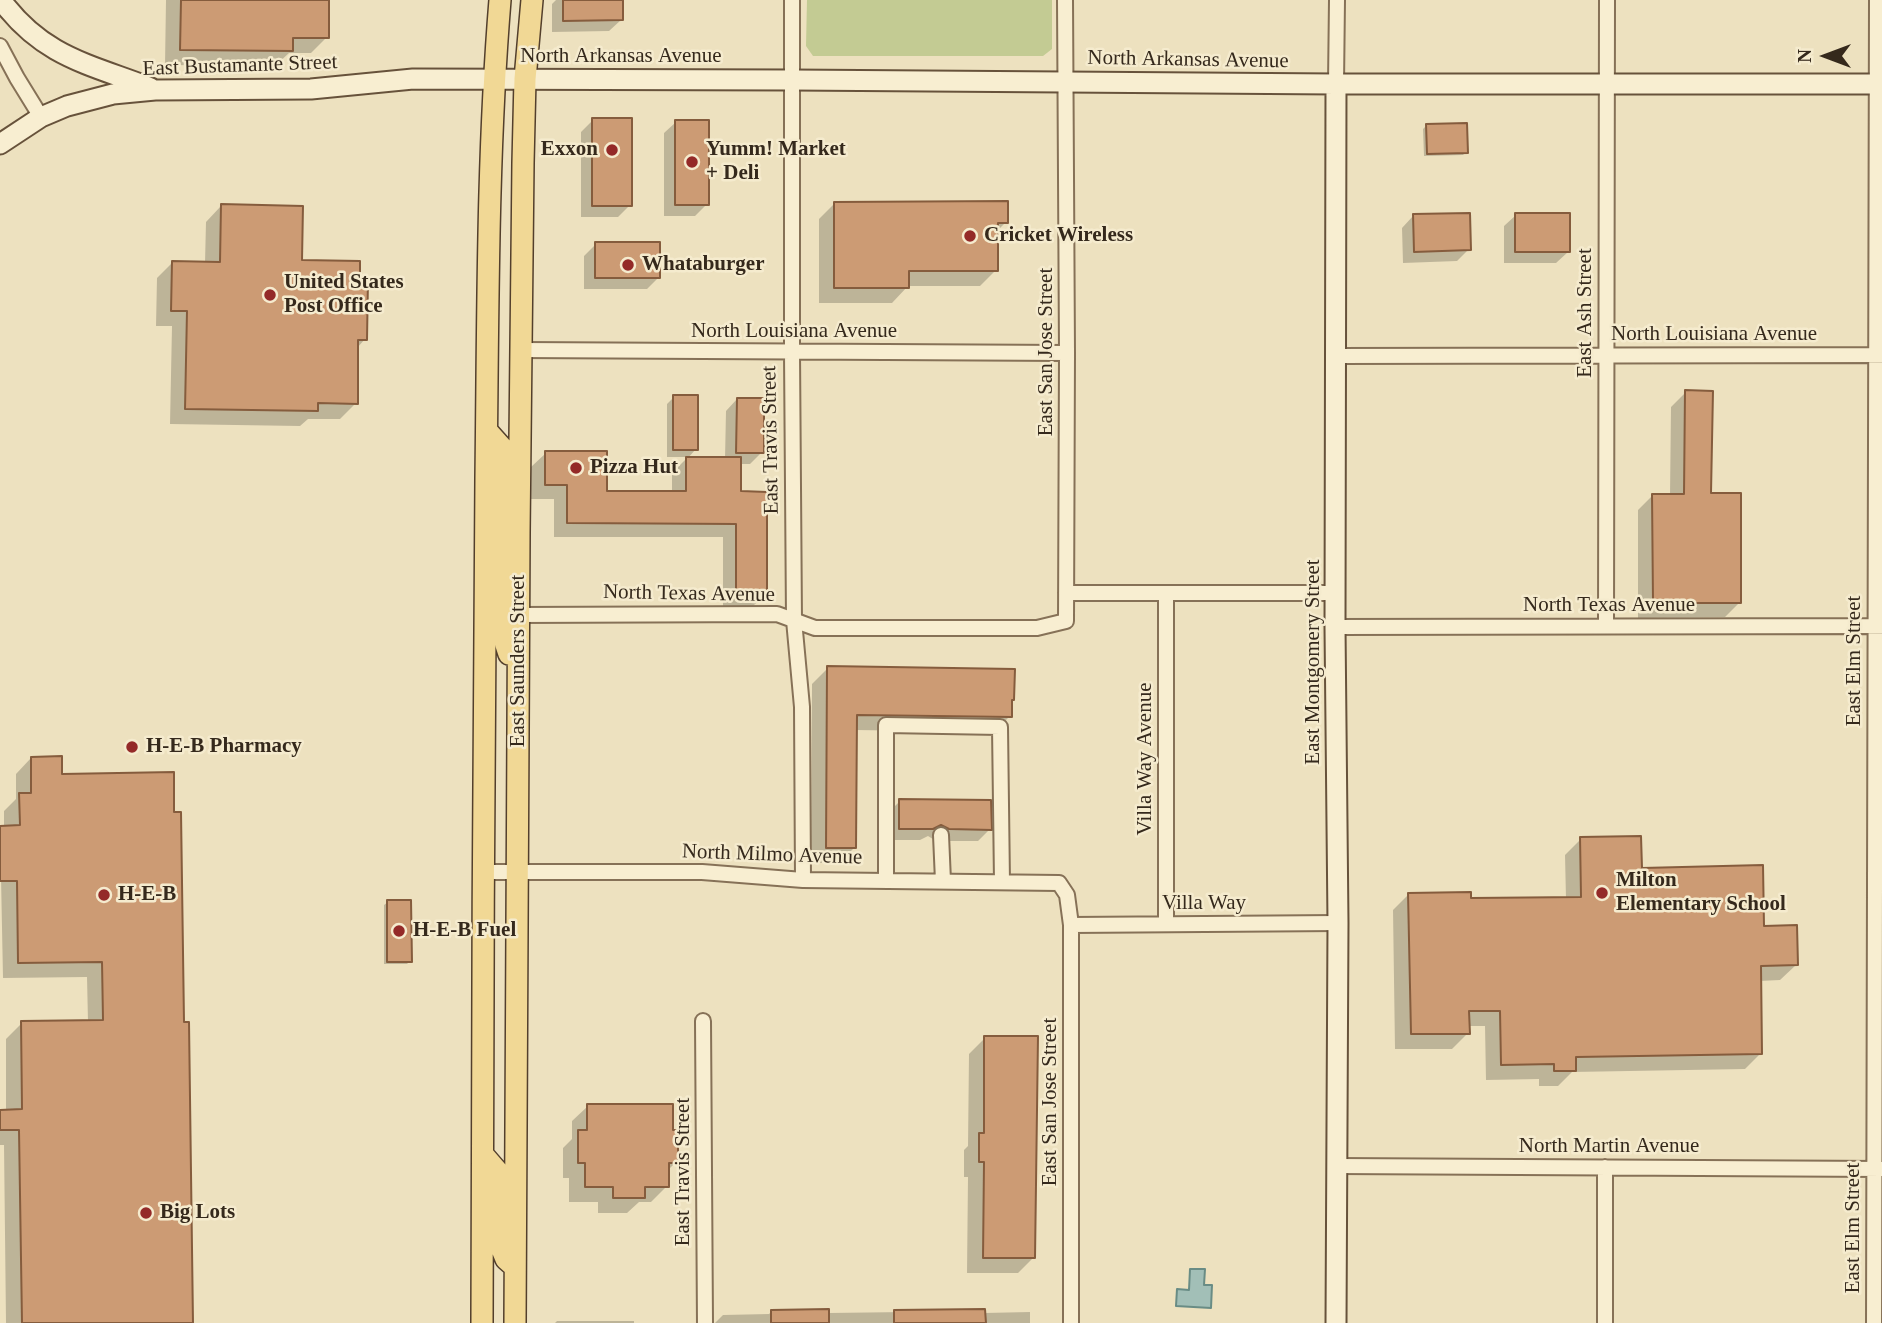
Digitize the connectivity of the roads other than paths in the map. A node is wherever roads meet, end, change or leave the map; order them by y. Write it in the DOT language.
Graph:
graph roads {
  1 [pos="1,0"];
  2 [pos="500,0"];
  3 [pos="532,0"];
  4 [pos="792,0"];
  5 [pos="1065,0"];
  6 [pos="1337,0"];
  7 [pos="1607,0"];
  8 [pos="1877,0"];
  9 [pos="0,46"];
  10 [pos="494,78"];
  11 [pos="525,79"];
  12 [pos="792,80"];
  13 [pos="1065,82"];
  14 [pos="1606,84"];
  15 [pos="1879,84"];
  16 [pos="1336,85"];
  17 [pos="155,90"];
  18 [pos="41,117"];
  19 [pos="0,144"];
  20 [pos="521,350"];
  21 [pos="792,353"];
  22 [pos="1067,354"];
  23 [pos="1606,355"];
  24 [pos="1879,355"];
  25 [pos="1336,356"];
  26 [pos="487,431"];
  27 [pos="1066,593"];
  28 [pos="1336,593"];
  29 [pos="1166,594"];
  30 [pos="518,615"];
  31 [pos="794,620"];
  32 [pos="1066,621"];
  33 [pos="1606,626"];
  34 [pos="1879,626"];
  35 [pos="1335,627"];
  36 [pos="518,671"];
  37 [pos="941,835"];
  38 [pos="483,872"];
  39 [pos="517,872"];
  40 [pos="803,880"];
  41 [pos="886,881"];
  42 [pos="943,881"];
  43 [pos="1002,882"];
  44 [pos="1059,883"];
  45 [pos="1878,898"];
  46 [pos="1338,923"];
  47 [pos="1166,924"];
  48 [pos="1071,925"];
  49 [pos="703,1021"];
  50 [pos="483,1154"];
  51 [pos="1336,1166"];
  52 [pos="1605,1167"];
  53 [pos="1878,1169"];
  54 [pos="514,1266"];
  55 [pos="482,1323"];
  56 [pos="514,1323"];
  57 [pos="705,1323"];
  58 [pos="1071,1323"];
  59 [pos="1336,1323"];
  60 [pos="1605,1323"];
  61 [pos="1874,1323"];
  1 -- 17 [label="main road"];
  2 -- 10 [label="main road, East Saunders Street"];
  3 -- 11 [label="main road, East Saunders Street"];
  4 -- 12 [label="street, East Travis Street"];
  5 -- 13 [label="street, East San Jose Street"];
  6 -- 16 [label="street, East Montgomery Street"];
  7 -- 14 [label="street, East Ash Street"];
  8 -- 15 [label="street, East Elm Street"];
  9 -- 18 [label="street"];
  10 -- 11 [label="main road, North Arkansas Avenue"];
  10 -- 17 [label="main road, East Bustamante Street"];
  10 -- 26 [label="main road, East Saunders Street"];
  11 -- 12 [label="main road, North Arkansas Avenue"];
  11 -- 20 [label="main road, East Saunders Street"];
  12 -- 13 [label="main road, North Arkansas Avenue"];
  12 -- 21 [label="street, East Travis Street"];
  13 -- 16 [label="main road, North Arkansas Avenue"];
  13 -- 22 [label="street, East San Jose Street"];
  14 -- 15 [label="main road, North Arkansas Avenue"];
  14 -- 16 [label="main road, North Arkansas Avenue"];
  14 -- 23 [label="street, East Ash Street"];
  15 -- 24 [label="street, East Elm Street"];
  16 -- 25 [label="main road, East Montgomery Street"];
  17 -- 18 [label="main road, East Bustamante Street"];
  18 -- 19 [label="main road, East Bustamante Street"];
  20 -- 21 [label="street, North Louisiana Avenue"];
  20 -- 30 [label="main road, East Saunders Street"];
  21 -- 22 [label="street, North Louisiana Avenue"];
  21 -- 31 [label="street, East Travis Street"];
  22 -- 27 [label="street, East San Jose Street"];
  23 -- 24 [label="street, North Louisiana Avenue"];
  23 -- 25 [label="street, North Louisiana Avenue"];
  23 -- 33 [label="street, East Ash Street"];
  24 -- 34 [label="street, East Elm Street"];
  25 -- 28 [label="main road, East Montgomery Street"];
  26 -- 36 [label="main road"];
  26 -- 38 [label="main road, East Saunders Street"];
  27 -- 29 [label="street"];
  27 -- 32 [label="street, East San Jose Street"];
  28 -- 29 [label="street"];
  28 -- 35 [label="main road, East Montgomery Street"];
  29 -- 47 [label="street, Villa Way Avenue"];
  30 -- 31 [label="street, North Texas Avenue"];
  30 -- 36 [label="main road, East Saunders Street"];
  31 -- 32 [label="street, North Texas Avenue"];
  31 -- 40 [label="street, East Travis Street"];
  33 -- 34 [label="street, North Texas Avenue"];
  33 -- 35 [label="street, North Texas Avenue"];
  34 -- 45 [label="street, East Elm Street"];
  35 -- 46 [label="main road, East Montgomery Street"];
  36 -- 39 [label="main road, East Saunders Street"];
  37 -- 42 [label="street"];
  38 -- 39 [label="street, North Milmo Avenue"];
  38 -- 50 [label="main road, East Saunders Street"];
  39 -- 40 [label="street, North Milmo Avenue"];
  39 -- 54 [label="main road, East Saunders Street"];
  40 -- 41 [label="street, North Milmo Avenue"];
  41 -- 42 [label="street, North Milmo Avenue"];
  41 -- 43 [label="street"];
  42 -- 43 [label="street, North Milmo Avenue"];
  43 -- 44 [label="street, North Milmo Avenue"];
  44 -- 48 [label="street, East San Jose Street"];
  45 -- 53 [label="street, East Elm Street"];
  46 -- 47 [label="street, Villa Way"];
  46 -- 51 [label="main road, East Montgomery Street"];
  47 -- 48 [label="street, Villa Way"];
  48 -- 58 [label="street, East San Jose Street"];
  49 -- 57 [label="street, East Travis Street"];
  50 -- 54 [label="main road"];
  50 -- 55 [label="main road, East Saunders Street"];
  51 -- 52 [label="street, North Martin Avenue"];
  51 -- 59 [label="main road, East Montgomery Street"];
  52 -- 53 [label="street, North Martin Avenue"];
  52 -- 60 [label="street"];
  53 -- 61 [label="street, East Elm Street"];
  54 -- 56 [label="main road, East Saunders Street"];
}
